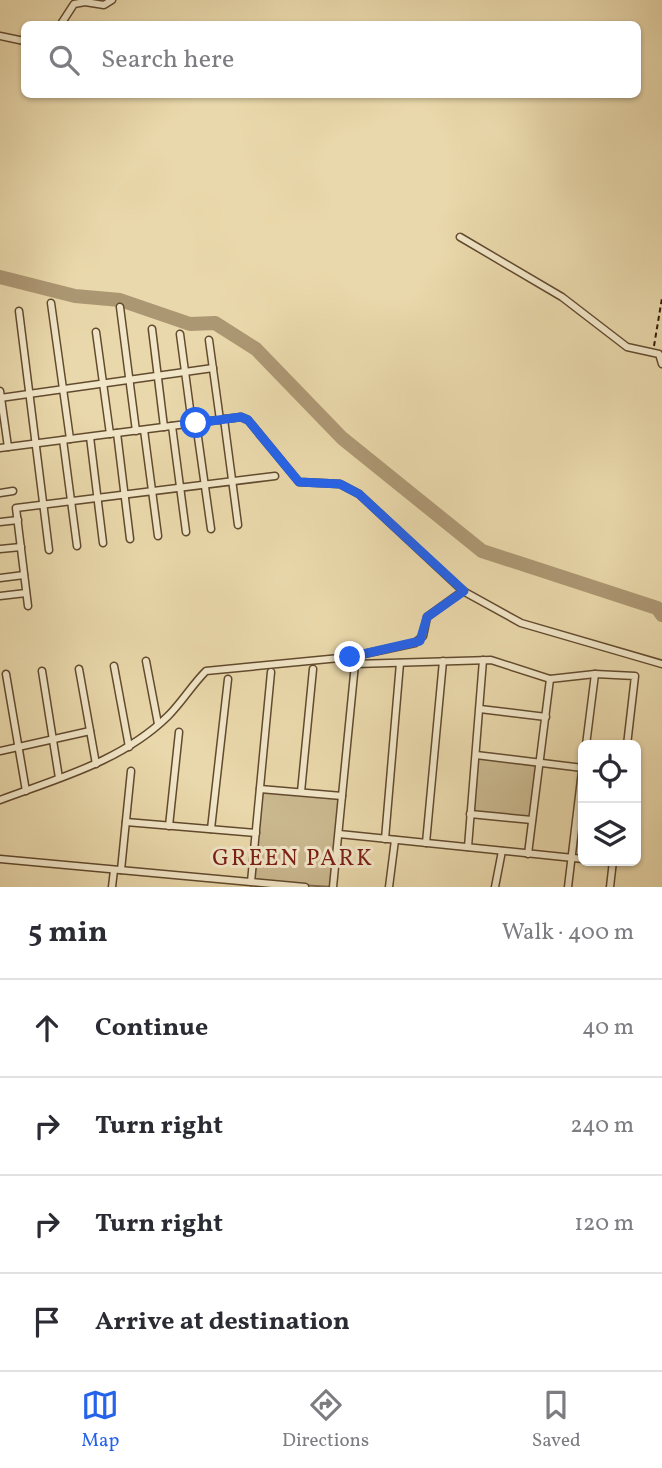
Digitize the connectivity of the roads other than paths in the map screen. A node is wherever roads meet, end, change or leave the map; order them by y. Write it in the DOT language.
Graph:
graph roads {
  1 [pos="112,0"];
  2 [pos="63,21"];
  3 [pos="0,36"];
  4 [pos="21,40"];
  5 [pos="460,237"];
  6 [pos="51,303"];
  7 [pos="120,307"];
  8 [pos="19,311"];
  9 [pos="152,330"];
  10 [pos="96,332"];
  11 [pos="180,334"];
  12 [pos="209,340"];
  13 [pos="662,364"];
  14 [pos="213,368"];
  15 [pos="184,371"];
  16 [pos="157,374"];
  17 [pos="129,378"];
  18 [pos="103,382"];
  19 [pos="62,389"];
  20 [pos="0,391"];
  21 [pos="30,394"];
  22 [pos="0,398"];
  23 [pos="222,420"];
  24 [pos="194,423"];
  25 [pos="168,427"];
  26 [pos="140,430"];
  27 [pos="114,434"];
  28 [pos="90,437"];
  29 [pos="66,440"];
  30 [pos="36,444"];
  31 [pos="4,448"];
  32 [pos="275,476"];
  33 [pos="233,482"];
  34 [pos="205,485"];
  35 [pos="179,486"];
  36 [pos="152,490"];
  37 [pos="13,491"];
  38 [pos="0,493"];
  39 [pos="124,493"];
  40 [pos="97,497"];
  41 [pos="71,502"];
  42 [pos="44,505"];
  43 [pos="18,520"];
  44 [pos="0,522"];
  45 [pos="238,525"];
  46 [pos="211,529"];
  47 [pos="186,532"];
  48 [pos="158,536"];
  49 [pos="131,539"];
  50 [pos="103,543"];
  51 [pos="77,546"];
  52 [pos="21,547"];
  53 [pos="0,549"];
  54 [pos="49,550"];
  55 [pos="24,575"];
  56 [pos="0,578"];
  57 [pos="464,591"];
  58 [pos="26,593"];
  59 [pos="0,596"];
  60 [pos="28,606"];
  61 [pos="483,660"];
  62 [pos="146,661"];
  63 [pos="443,661"];
  64 [pos="400,663"];
  65 [pos="662,664"];
  66 [pos="114,666"];
  67 [pos="313,669"];
  68 [pos="79,670"];
  69 [pos="42,671"];
  70 [pos="271,672"];
  71 [pos="6,674"];
  72 [pos="595,674"];
  73 [pos="228,679"];
  74 [pos="550,679"];
  75 [pos="480,709"];
  76 [pos="546,717"];
  77 [pos="158,724"];
  78 [pos="90,731"];
  79 [pos="179,732"];
  80 [pos="587,740"];
  81 [pos="628,740"];
  82 [pos="53,741"];
  83 [pos="129,747"];
  84 [pos="18,748"];
  85 [pos="0,751"];
  86 [pos="476,755"];
  87 [pos="539,761"];
  88 [pos="96,764"];
  89 [pos="578,765"];
  90 [pos="131,771"];
  91 [pos="60,778"];
  92 [pos="260,789"];
  93 [pos="26,791"];
  94 [pos="301,792"];
  95 [pos="342,796"];
  96 [pos="0,800"];
  97 [pos="579,803"];
  98 [pos="470,814"];
  99 [pos="532,820"];
  100 [pos="126,822"];
  101 [pos="169,826"];
  102 [pos="211,830"];
  103 [pos="256,833"];
  104 [pos="339,834"];
  105 [pos="385,839"];
  106 [pos="395,840"];
  107 [pos="426,843"];
  108 [pos="468,847"];
  109 [pos="502,851"];
  110 [pos="528,854"];
  111 [pos="572,858"];
  112 [pos="0,859"];
  113 [pos="578,859"];
  114 [pos="613,866"];
  115 [pos="118,870"];
  116 [pos="251,882"];
  117 [pos="112,887"];
  118 [pos="305,887"];
  119 [pos="333,887"];
  120 [pos="389,887"];
  121 [pos="495,887"];
  122 [pos="568,887"];
  123 [pos="610,887"];
  1 -- 2 [label="street"];
  3 -- 4 [label="street"];
  5 -- 13 [label="street"];
  6 -- 19 [label="street"];
  7 -- 17 [label="street"];
  8 -- 21 [label="street"];
  9 -- 16 [label="street"];
  10 -- 18 [label="street"];
  11 -- 15 [label="street"];
  12 -- 14 [label="street"];
  14 -- 15 [label="street"];
  14 -- 23 [label="street"];
  15 -- 16 [label="street"];
  15 -- 24 [label="street"];
  16 -- 17 [label="street"];
  16 -- 25 [label="street"];
  17 -- 18 [label="street"];
  17 -- 26 [label="street"];
  18 -- 19 [label="street"];
  18 -- 27 [label="street"];
  19 -- 21 [label="street"];
  19 -- 29 [label="street"];
  20 -- 22 [label="street"];
  21 -- 22 [label="street"];
  21 -- 30 [label="street"];
  22 -- 31 [label="street"];
  23 -- 24 [label="street"];
  23 -- 33 [label="street"];
  23 -- 57 [label="street"];
  24 -- 25 [label="street"];
  24 -- 34 [label="street"];
  25 -- 26 [label="street"];
  25 -- 35 [label="street"];
  26 -- 27 [label="street"];
  26 -- 36 [label="street"];
  27 -- 28 [label="street"];
  27 -- 39 [label="street"];
  28 -- 29 [label="street"];
  28 -- 40 [label="street"];
  29 -- 30 [label="street"];
  29 -- 41 [label="street"];
  30 -- 31 [label="street"];
  30 -- 42 [label="street"];
  32 -- 33 [label="street"];
  33 -- 34 [label="street"];
  33 -- 45 [label="street"];
  34 -- 35 [label="street"];
  34 -- 46 [label="street"];
  35 -- 36 [label="street"];
  35 -- 47 [label="street"];
  36 -- 39 [label="street"];
  36 -- 48 [label="street"];
  37 -- 38 [label="street"];
  39 -- 40 [label="street"];
  39 -- 49 [label="street"];
  40 -- 41 [label="street"];
  40 -- 50 [label="street"];
  41 -- 42 [label="street"];
  41 -- 51 [label="street"];
  42 -- 43 [label="street"];
  42 -- 54 [label="street"];
  43 -- 44 [label="street"];
  43 -- 52 [label="street"];
  52 -- 53 [label="street"];
  52 -- 55 [label="street"];
  55 -- 56 [label="street"];
  55 -- 58 [label="street"];
  57 -- 65 [label="street"];
  57 -- 77 [label="street"];
  58 -- 59 [label="street"];
  58 -- 60 [label="street"];
  61 -- 63 [label="street"];
  61 -- 74 [label="street"];
  61 -- 75 [label="street"];
  62 -- 77 [label="street"];
  63 -- 64 [label="street"];
  63 -- 107 [label="street"];
  64 -- 95 [label="street"];
  64 -- 105 [label="street"];
  66 -- 83 [label="street"];
  67 -- 94 [label="street"];
  68 -- 78 [label="street"];
  69 -- 82 [label="street"];
  70 -- 92 [label="street"];
  71 -- 84 [label="street"];
  72 -- 74 [label="street"];
  72 -- 80 [label="street"];
  72 -- 81 [label="street"];
  73 -- 102 [label="street"];
  74 -- 76 [label="street"];
  75 -- 76 [label="street"];
  75 -- 86 [label="street"];
  76 -- 87 [label="street"];
  77 -- 83 [label="street"];
  78 -- 82 [label="street"];
  78 -- 88 [label="street"];
  79 -- 101 [label="street"];
  82 -- 84 [label="street"];
  82 -- 91 [label="street"];
  83 -- 88 [label="street"];
  84 -- 85 [label="street"];
  84 -- 93 [label="street"];
  86 -- 87 [label="street"];
  86 -- 98 [label="street"];
  87 -- 89 [label="street"];
  87 -- 99 [label="street"];
  88 -- 91 [label="street"];
  90 -- 100 [label="street"];
  91 -- 93 [label="street"];
  92 -- 94 [label="street"];
  92 -- 103 [label="street"];
  93 -- 96 [label="street"];
  94 -- 95 [label="street"];
  95 -- 104 [label="street"];
  97 -- 111 [label="street"];
  98 -- 99 [label="street"];
  98 -- 108 [label="street"];
  99 -- 110 [label="street"];
  100 -- 101 [label="street"];
  100 -- 115 [label="street"];
  101 -- 102 [label="street"];
  102 -- 103 [label="street"];
  103 -- 116 [label="street"];
  104 -- 105 [label="street"];
  104 -- 119 [label="street"];
  105 -- 106 [label="street"];
  106 -- 107 [label="street"];
  106 -- 120 [label="street"];
  107 -- 108 [label="street"];
  108 -- 109 [label="street"];
  109 -- 110 [label="street"];
  109 -- 121 [label="street"];
  110 -- 111 [label="street"];
  111 -- 113 [label="street"];
  111 -- 122 [label="street"];
  112 -- 115 [label="street"];
  114 -- 123 [label="street"];
  115 -- 116 [label="street"];
  115 -- 117 [label="street"];
  116 -- 118 [label="street"];
}
